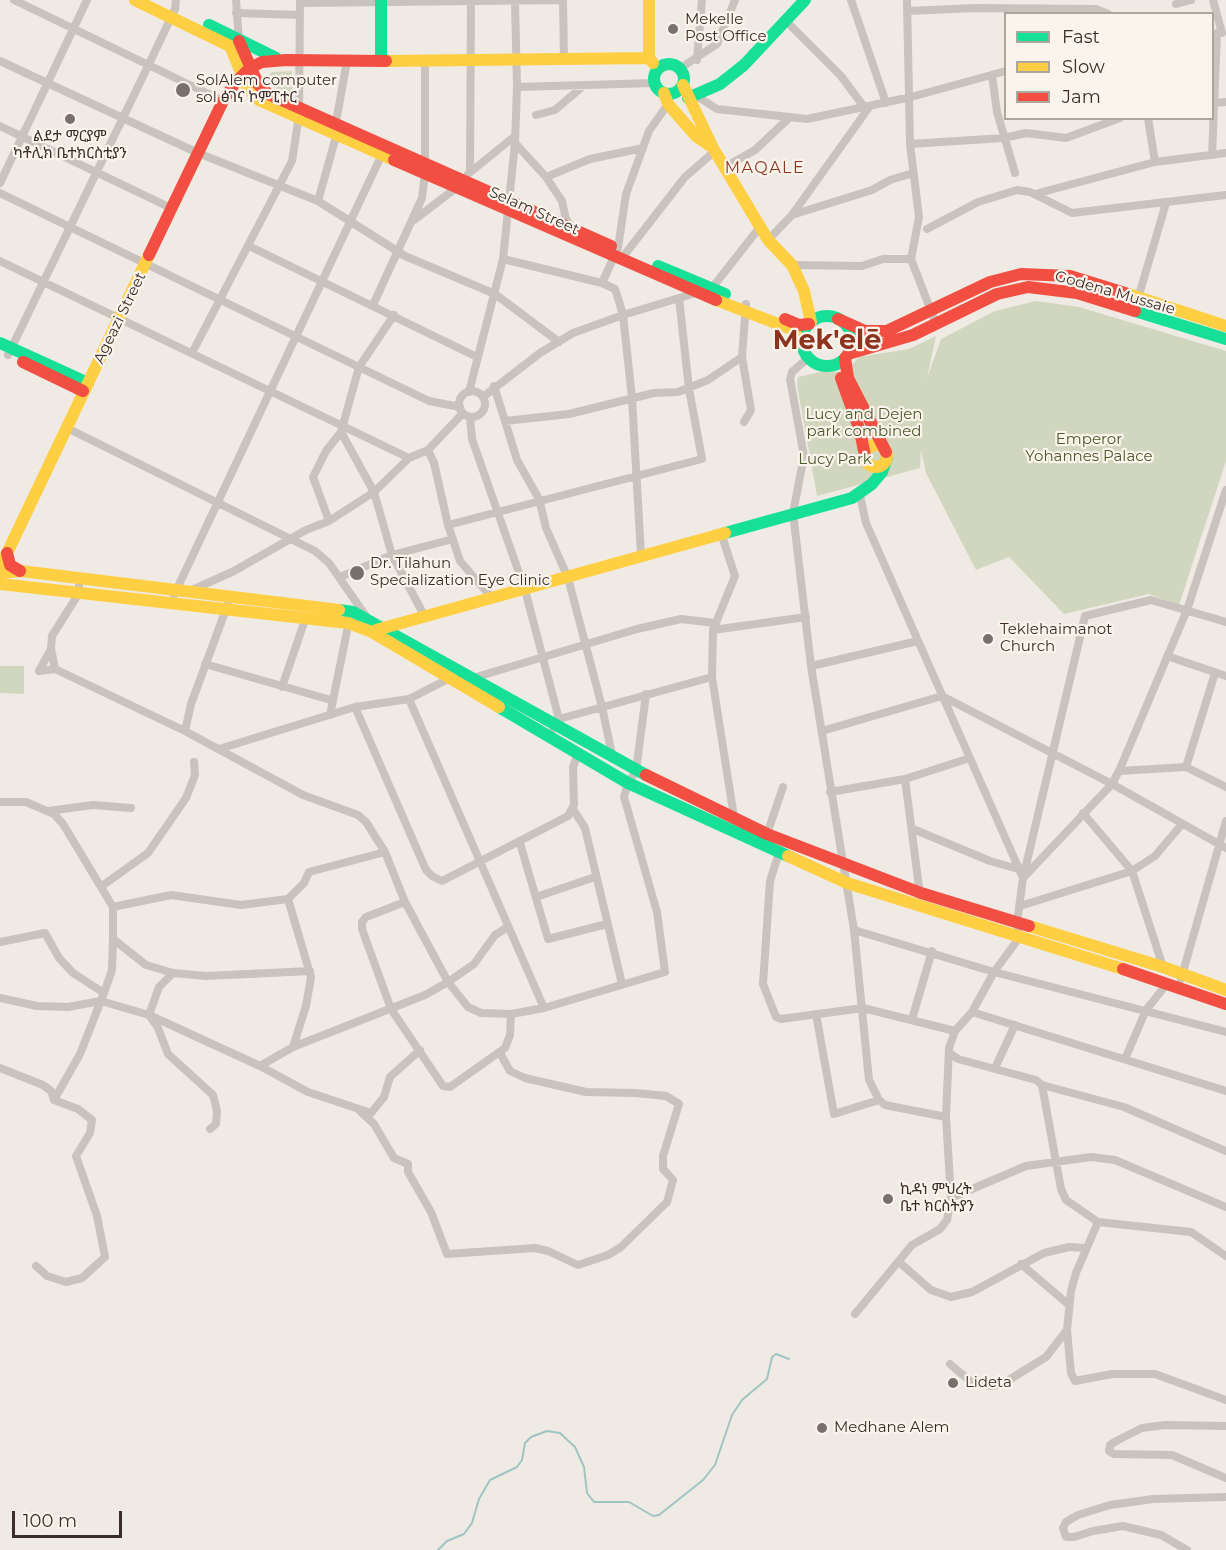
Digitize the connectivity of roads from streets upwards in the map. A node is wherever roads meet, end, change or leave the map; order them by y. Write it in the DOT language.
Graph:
graph roads {
  1 [pos="14,0"];
  2 [pos="87,0"];
  3 [pos="135,0"];
  4 [pos="154,0"];
  5 [pos="236,0"];
  6 [pos="563,0"];
  7 [pos="649,0"];
  8 [pos="702,0"];
  9 [pos="735,0"];
  10 [pos="805,0"];
  11 [pos="851,0"];
  12 [pos="907,0"];
  13 [pos="1100,0"];
  14 [pos="1191,0"];
  15 [pos="1213,0"];
  16 [pos="339,1"];
  17 [pos="381,1"];
  18 [pos="471,1"];
  19 [pos="300,2"];
  20 [pos="515,2"];
  21 [pos="1175,2"];
  22 [pos="174,8"];
  23 [pos="908,11"];
  24 [pos="1105,12"];
  25 [pos="236,13"];
  26 [pos="300,15"];
  27 [pos="786,21"];
  28 [pos="72,30"];
  29 [pos="1220,33"];
  30 [pos="238,41"];
  31 [pos="649,58"];
  32 [pos="283,60"];
  33 [pos="300,60"];
  34 [pos="381,60"];
  35 [pos="470,60"];
  36 [pos="516,60"];
  37 [pos="564,60"];
  38 [pos="697,60"];
  39 [pos="0,61"];
  40 [pos="347,61"];
  41 [pos="425,62"];
  42 [pos="149,64"];
  43 [pos="658,68"];
  44 [pos="680,69"];
  45 [pos="1004,71"];
  46 [pos="241,73"];
  47 [pos="992,75"];
  48 [pos="48,82"];
  49 [pos="655,83"];
  50 [pos="683,85"];
  51 [pos="517,87"];
  52 [pos="582,87"];
  53 [pos="692,97"];
  54 [pos="911,97"];
  55 [pos="666,99"];
  56 [pos="223,101"];
  57 [pos="1226,102"];
  58 [pos="886,103"];
  59 [pos="1215,103"];
  60 [pos="867,107"];
  61 [pos="298,111"];
  62 [pos="536,115"];
  63 [pos="123,117"];
  64 [pos="788,119"];
  65 [pos="1115,120"];
  66 [pos="1148,120"];
  67 [pos="0,126"];
  68 [pos="337,128"];
  69 [pos="23,136"];
  70 [pos="1004,138"];
  71 [pos="514,140"];
  72 [pos="910,144"];
  73 [pos="643,148"];
  74 [pos="714,150"];
  75 [pos="384,151"];
  76 [pos="198,153"];
  77 [pos="1226,153"];
  78 [pos="1212,155"];
  79 [pos="1155,162"];
  80 [pos="725,167"];
  81 [pos="425,168"];
  82 [pos="96,173"];
  83 [pos="913,173"];
  84 [pos="1016,173"];
  85 [pos="546,177"];
  86 [pos="464,180"];
  87 [pos="0,183"];
  88 [pos="280,184"];
  89 [pos="0,193"];
  90 [pos="1035,194"];
  91 [pos="1226,195"];
  92 [pos="318,201"];
  93 [pos="1166,202"];
  94 [pos="508,205"];
  95 [pos="171,208"];
  96 [pos="792,215"];
  97 [pos="413,221"];
  98 [pos="350,223"];
  99 [pos="69,226"];
  100 [pos="760,226"];
  101 [pos="572,228"];
  102 [pos="927,229"];
  103 [pos="768,240"];
  104 [pos="249,246"];
  105 [pos="399,251"];
  106 [pos="620,253"];
  107 [pos="503,259"];
  108 [pos="911,260"];
  109 [pos="0,261"];
  110 [pos="147,264"];
  111 [pos="792,265"];
  112 [pos="322,282"];
  113 [pos="42,283"];
  114 [pos="602,283"];
  115 [pos="804,291"];
  116 [pos="696,292"];
  117 [pos="712,293"];
  118 [pos="495,294"];
  119 [pos="679,298"];
  120 [pos="220,299"];
  121 [pos="373,305"];
  122 [pos="1136,305"];
  123 [pos="745,307"];
  124 [pos="930,312"];
  125 [pos="394,315"];
  126 [pos="622,315"];
  127 [pos="120,318"];
  128 [pos="835,318"];
  129 [pos="810,323"];
  130 [pos="936,324"];
  131 [pos="1226,326"];
  132 [pos="296,338"];
  133 [pos="1226,339"];
  134 [pos="559,342"];
  135 [pos="803,343"];
  136 [pos="5,350"];
  137 [pos="192,352"];
  138 [pos="847,356"];
  139 [pos="477,357"];
  140 [pos="741,357"];
  141 [pos="809,357"];
  142 [pos="832,365"];
  143 [pos="359,367"];
  144 [pos="494,386"];
  145 [pos="86,387"];
  146 [pos="688,389"];
  147 [pos="270,392"];
  148 [pos="469,392"];
  149 [pos="483,397"];
  150 [pos="632,398"];
  151 [pos="464,412"];
  152 [pos="505,421"];
  153 [pos="744,422"];
  154 [pos="65,427"];
  155 [pos="342,429"];
  156 [pos="428,450"];
  157 [pos="886,455"];
  158 [pos="409,458"];
  159 [pos="865,458"];
  160 [pos="635,477"];
  161 [pos="1226,490"];
  162 [pos="374,492"];
  163 [pos="859,494"];
  164 [pos="539,499"];
  165 [pos="217,504"];
  166 [pos="496,512"];
  167 [pos="793,513"];
  168 [pos="329,521"];
  169 [pos="448,525"];
  170 [pos="721,533"];
  171 [pos="290,539"];
  172 [pos="453,539"];
  173 [pos="4,553"];
  174 [pos="392,555"];
  175 [pos="641,555"];
  176 [pos="0,568"];
  177 [pos="21,571"];
  178 [pos="0,573"];
  179 [pos="340,577"];
  180 [pos="568,578"];
  181 [pos="0,584"];
  182 [pos="79,586"];
  183 [pos="192,590"];
  184 [pos="525,590"];
  185 [pos="174,597"];
  186 [pos="492,598"];
  187 [pos="229,603"];
  188 [pos="1187,610"];
  189 [pos="306,617"];
  190 [pos="425,617"];
  191 [pos="806,617"];
  192 [pos="350,618"];
  193 [pos="1226,622"];
  194 [pos="374,626"];
  195 [pos="714,626"];
  196 [pos="918,641"];
  197 [pos="587,645"];
  198 [pos="51,648"];
  199 [pos="1167,656"];
  200 [pos="541,657"];
  201 [pos="205,664"];
  202 [pos="811,666"];
  203 [pos="55,669"];
  204 [pos="1215,673"];
  205 [pos="1226,676"];
  206 [pos="712,677"];
  207 [pos="450,678"];
  208 [pos="473,678"];
  209 [pos="282,687"];
  210 [pos="646,694"];
  211 [pos="942,696"];
  212 [pos="409,699"];
  213 [pos="331,700"];
  214 [pos="355,707"];
  215 [pos="602,707"];
  216 [pos="330,715"];
  217 [pos="554,728"];
  218 [pos="822,731"];
  219 [pos="185,732"];
  220 [pos="219,749"];
  221 [pos="578,754"];
  222 [pos="1052,754"];
  223 [pos="970,758"];
  224 [pos="613,759"];
  225 [pos="194,762"];
  226 [pos="1186,767"];
  227 [pos="636,771"];
  228 [pos="1119,771"];
  229 [pos="905,779"];
  230 [pos="628,783"];
  231 [pos="1112,784"];
  232 [pos="783,787"];
  233 [pos="1226,788"];
  234 [pos="830,792"];
  235 [pos="0,801"];
  236 [pos="131,808"];
  237 [pos="573,809"];
  238 [pos="48,811"];
  239 [pos="1083,813"];
  240 [pos="734,817"];
  241 [pos="1226,821"];
  242 [pos="1182,824"];
  243 [pos="913,829"];
  244 [pos="767,834"];
  245 [pos="520,843"];
  246 [pos="1222,847"];
  247 [pos="385,852"];
  248 [pos="778,853"];
  249 [pos="481,862"];
  250 [pos="842,864"];
  251 [pos="1018,869"];
  252 [pos="1132,871"];
  253 [pos="595,878"];
  254 [pos="1023,878"];
  255 [pos="847,883"];
  256 [pos="102,886"];
  257 [pos="921,893"];
  258 [pos="536,897"];
  259 [pos="288,899"];
  260 [pos="405,902"];
  261 [pos="916,906"];
  262 [pos="1020,906"];
  263 [pos="113,907"];
  264 [pos="1017,923"];
  265 [pos="607,924"];
  266 [pos="508,927"];
  267 [pos="854,930"];
  268 [pos="1019,938"];
  269 [pos="113,939"];
  270 [pos="0,942"];
  271 [pos="932,951"];
  272 [pos="1163,967"];
  273 [pos="310,971"];
  274 [pos="994,972"];
  275 [pos="173,973"];
  276 [pos="1182,973"];
  277 [pos="448,982"];
  278 [pos="622,984"];
  279 [pos="1166,985"];
  280 [pos="1179,987"];
  281 [pos="1226,990"];
  282 [pos="103,997"];
  283 [pos="0,998"];
  284 [pos="1226,1004"];
  285 [pos="544,1008"];
  286 [pos="863,1008"];
  287 [pos="391,1009"];
  288 [pos="1146,1010"];
  289 [pos="972,1012"];
  290 [pos="511,1014"];
  291 [pos="816,1014"];
  292 [pos="149,1015"];
  293 [pos="912,1019"];
  294 [pos="1015,1025"];
  295 [pos="955,1031"];
  296 [pos="1226,1032"];
  297 [pos="293,1047"];
  298 [pos="420,1050"];
  299 [pos="500,1053"];
  300 [pos="951,1053"];
  301 [pos="1125,1059"];
  302 [pos="260,1066"];
  303 [pos="0,1068"];
  304 [pos="995,1068"];
  305 [pos="1042,1085"];
  306 [pos="1226,1091"];
  307 [pos="54,1100"];
  308 [pos="879,1100"];
  309 [pos="360,1111"];
  310 [pos="946,1117"];
  311 [pos="210,1129"];
  312 [pos="1226,1151"];
  313 [pos="1057,1161"];
  314 [pos="951,1198"];
  315 [pos="1226,1206"];
  316 [pos="1098,1222"];
  317 [pos="1226,1243"];
  318 [pos="1086,1248"];
  319 [pos="1222,1253"];
  320 [pos="899,1262"];
  321 [pos="1021,1264"];
  322 [pos="36,1266"];
  323 [pos="1069,1305"];
  324 [pos="855,1314"];
  325 [pos="1067,1330"];
  326 [pos="950,1364"];
  327 [pos="1226,1401"];
  328 [pos="1226,1426"];
  329 [pos="1226,1478"];
  330 [pos="1226,1497"];
  331 [pos="1187,1550"];
  1 -- 28 [label="street"];
  2 -- 28 [label="street"];
  3 -- 22 [label="street"];
  4 -- 22 [label="street"];
  5 -- 25 [label="street"];
  6 -- 20 [label="street"];
  6 -- 37 [label="street"];
  7 -- 31 [label="street"];
  8 -- 38 [label="street"];
  9 -- 38 [label="street"];
  10 -- 27 [label="street"];
  11 -- 58 [label="street"];
  12 -- 23 [label="street"];
  13 -- 24 [label="street"];
  14 -- 21 [label="street"];
  15 -- 29 [label="street"];
  16 -- 17 [label="street"];
  16 -- 19 [label="street"];
  17 -- 18 [label="street"];
  17 -- 34 [label="street"];
  18 -- 20 [label="street"];
  18 -- 35 [label="street"];
  19 -- 26 [label="street"];
  20 -- 36 [label="street"];
  22 -- 30 [label="street"];
  22 -- 42 [label="street"];
  22 -- 46 [label="street"];
  23 -- 24 [label="street"];
  23 -- 54 [label="street"];
  25 -- 26 [label="street"];
  25 -- 30 [label="street"];
  26 -- 33 [label="street"];
  27 -- 53 [label="street"];
  27 -- 60 [label="street"];
  28 -- 42 [label="street"];
  28 -- 48 [label="street"];
  29 -- 59 [label="street"];
  30 -- 32 [label="street"];
  30 -- 46 [label="street"];
  31 -- 37 [label="street"];
  31 -- 43 [label="street"];
  32 -- 33 [label="street"];
  32 -- 46 [label="street"];
  33 -- 40 [label="street"];
  33 -- 61 [label="street"];
  34 -- 40 [label="street"];
  34 -- 41 [label="street"];
  35 -- 36 [label="street"];
  35 -- 41 [label="street"];
  35 -- 86 [label="street"];
  36 -- 37 [label="street"];
  36 -- 51 [label="street"];
  38 -- 44 [label="street"];
  39 -- 48 [label="street"];
  40 -- 68 [label="street"];
  41 -- 81 [label="street"];
  42 -- 56 [label="street"];
  42 -- 63 [label="street"];
  43 -- 44 [label="street"];
  43 -- 49 [label="street"];
  44 -- 50 [label="street"];
  45 -- 47 [label="street"];
  46 -- 56 [label="street, Ageazi Street"];
  46 -- 61 [label="street, Selam Street"];
  47 -- 54 [label="street"];
  47 -- 70 [label="street"];
  48 -- 63 [label="street"];
  48 -- 69 [label="street"];
  49 -- 52 [label="street"];
  49 -- 55 [label="street"];
  50 -- 53 [label="street"];
  50 -- 55 [label="street"];
  51 -- 52 [label="street"];
  51 -- 71 [label="street"];
  52 -- 62 [label="street"];
  53 -- 64 [label="street"];
  53 -- 74 [label="street"];
  54 -- 58 [label="street"];
  54 -- 72 [label="street"];
  55 -- 73 [label="street"];
  55 -- 74 [label="street"];
  56 -- 76 [label="street, Ageazi Street"];
  57 -- 59 [label="street"];
  58 -- 60 [label="street"];
  59 -- 78 [label="street"];
  60 -- 64 [label="street"];
  60 -- 96 [label="street"];
  61 -- 68 [label="street, Selam Street"];
  61 -- 88 [label="street"];
  63 -- 76 [label="street"];
  63 -- 82 [label="street"];
  64 -- 80 [label="street"];
  65 -- 70 [label="street"];
  66 -- 79 [label="street"];
  67 -- 69 [label="street"];
  68 -- 75 [label="street, Selam Street"];
  68 -- 92 [label="street"];
  69 -- 82 [label="street"];
  69 -- 87 [label="street"];
  70 -- 72 [label="street"];
  70 -- 84 [label="street"];
  71 -- 85 [label="street"];
  71 -- 86 [label="street"];
  71 -- 94 [label="street"];
  72 -- 83 [label="street"];
  73 -- 85 [label="street"];
  73 -- 106 [label="street"];
  74 -- 80 [label="street"];
  74 -- 106 [label="street"];
  75 -- 81 [label="street, Selam Street"];
  75 -- 98 [label="street"];
  76 -- 88 [label="street"];
  76 -- 95 [label="street, Ageazi Street"];
  77 -- 78 [label="street"];
  78 -- 79 [label="street"];
  79 -- 90 [label="street"];
  80 -- 100 [label="street"];
  81 -- 86 [label="street, Selam Street"];
  81 -- 97 [label="street"];
  82 -- 95 [label="street"];
  82 -- 99 [label="street"];
  83 -- 96 [label="street"];
  83 -- 108 [label="street"];
  85 -- 101 [label="street"];
  86 -- 94 [label="street, Selam Street"];
  86 -- 97 [label="street"];
  88 -- 92 [label="street"];
  88 -- 104 [label="street"];
  89 -- 99 [label="street"];
  90 -- 93 [label="street"];
  90 -- 102 [label="street"];
  91 -- 93 [label="street"];
  92 -- 98 [label="street"];
  93 -- 122 [label="street"];
  94 -- 101 [label="street, Selam Street"];
  94 -- 106 [label="street, Selam Street"];
  94 -- 107 [label="street"];
  95 -- 110 [label="street, Ageazi Street"];
  96 -- 103 [label="street"];
  97 -- 105 [label="street"];
  98 -- 105 [label="street"];
  98 -- 112 [label="street"];
  99 -- 110 [label="street"];
  99 -- 113 [label="street"];
  100 -- 103 [label="street"];
  100 -- 117 [label="street"];
  101 -- 106 [label="street, Selam Street"];
  103 -- 111 [label="street"];
  104 -- 112 [label="street"];
  104 -- 120 [label="street"];
  105 -- 118 [label="street"];
  105 -- 121 [label="street"];
  106 -- 114 [label="street"];
  106 -- 116 [label="street, Selam Street"];
  106 -- 117 [label="street, Selam Street"];
  107 -- 114 [label="street"];
  107 -- 118 [label="street"];
  108 -- 111 [label="street"];
  108 -- 124 [label="street"];
  109 -- 113 [label="street"];
  110 -- 120 [label="street"];
  110 -- 127 [label="street, Ageazi Street"];
  111 -- 115 [label="street"];
  112 -- 121 [label="street"];
  112 -- 132 [label="street"];
  113 -- 127 [label="street"];
  113 -- 136 [label="street"];
  114 -- 126 [label="street"];
  115 -- 128 [label="street"];
  115 -- 129 [label="street"];
  116 -- 117 [label="street, Selam Street"];
  116 -- 119 [label="street"];
  117 -- 123 [label="street"];
  118 -- 134 [label="street"];
  118 -- 139 [label="street"];
  119 -- 126 [label="street"];
  119 -- 146 [label="street"];
  120 -- 132 [label="street"];
  120 -- 137 [label="street"];
  121 -- 125 [label="street"];
  122 -- 124 [label="street, Godena Mussaie"];
  122 -- 130 [label="street, Godena Mussaie"];
  122 -- 131 [label="street, Godena Mussaie"];
  122 -- 133 [label="street, Godena Mussaie"];
  123 -- 129 [label="street"];
  123 -- 135 [label="street"];
  123 -- 140 [label="street"];
  124 -- 128 [label="street, Godena Mussaie"];
  124 -- 130 [label="street"];
  125 -- 139 [label="street"];
  125 -- 143 [label="street"];
  126 -- 134 [label="street"];
  126 -- 150 [label="street"];
  127 -- 137 [label="street"];
  127 -- 145 [label="street, Ageazi Street"];
  128 -- 129 [label="street"];
  128 -- 138 [label="street"];
  129 -- 135 [label="street"];
  130 -- 138 [label="street, Godena Mussaie"];
  132 -- 143 [label="street"];
  132 -- 147 [label="street"];
  134 -- 144 [label="street"];
  135 -- 141 [label="street"];
  136 -- 145 [label="street"];
  137 -- 147 [label="street"];
  138 -- 142 [label="street"];
  138 -- 157 [label="street"];
  139 -- 148 [label="street"];
  140 -- 146 [label="street"];
  140 -- 153 [label="street"];
  141 -- 142 [label="street"];
  141 -- 167 [label="street"];
  142 -- 159 [label="street"];
  143 -- 151 [label="street"];
  143 -- 155 [label="street"];
  144 -- 149 [label="street"];
  144 -- 152 [label="street"];
  145 -- 154 [label="street, Ageazi Street"];
  146 -- 150 [label="street"];
  146 -- 160 [label="street"];
  147 -- 155 [label="street"];
  147 -- 165 [label="street"];
  148 -- 149 [label="street"];
  148 -- 151 [label="street"];
  149 -- 151 [label="street"];
  150 -- 152 [label="street"];
  150 -- 160 [label="street"];
  151 -- 156 [label="street"];
  151 -- 166 [label="street"];
  152 -- 164 [label="street"];
  154 -- 165 [label="street"];
  154 -- 173 [label="street, Ageazi Street"];
  155 -- 158 [label="street"];
  155 -- 162 [label="street"];
  155 -- 168 [label="street"];
  156 -- 158 [label="street"];
  156 -- 169 [label="street"];
  157 -- 159 [label="street"];
  157 -- 159 [label="street"];
  157 -- 163 [label="street"];
  158 -- 162 [label="street"];
  159 -- 163 [label="street"];
  160 -- 164 [label="street"];
  160 -- 175 [label="street"];
  161 -- 188 [label="street"];
  162 -- 168 [label="street"];
  162 -- 174 [label="street"];
  163 -- 167 [label="street"];
  163 -- 196 [label="street"];
  164 -- 166 [label="street"];
  164 -- 180 [label="street"];
  165 -- 171 [label="street"];
  165 -- 185 [label="street"];
  166 -- 169 [label="street"];
  166 -- 184 [label="street"];
  167 -- 170 [label="street"];
  167 -- 191 [label="street"];
  168 -- 171 [label="street"];
  169 -- 172 [label="street"];
  170 -- 175 [label="street"];
  170 -- 195 [label="street"];
  171 -- 179 [label="street"];
  171 -- 183 [label="street"];
  172 -- 174 [label="street"];
  172 -- 186 [label="street"];
  173 -- 176 [label="street, Ageazi Street"];
  173 -- 177 [label="street"];
  174 -- 179 [label="street"];
  174 -- 190 [label="street"];
  175 -- 180 [label="street"];
  177 -- 178 [label="street"];
  177 -- 182 [label="street"];
  179 -- 194 [label="street"];
  180 -- 184 [label="street"];
  180 -- 197 [label="street"];
  181 -- 182 [label="street"];
  182 -- 185 [label="street"];
  182 -- 198 [label="street"];
  183 -- 185 [label="street"];
  183 -- 187 [label="street"];
  184 -- 186 [label="street"];
  184 -- 200 [label="street"];
  185 -- 187 [label="street"];
  186 -- 190 [label="street"];
  187 -- 189 [label="street"];
  187 -- 192 [label="street"];
  187 -- 201 [label="street"];
  188 -- 193 [label="street"];
  188 -- 199 [label="street"];
  188 -- 222 [label="street"];
  189 -- 192 [label="street"];
  189 -- 209 [label="street"];
  190 -- 194 [label="street"];
  191 -- 195 [label="street"];
  191 -- 202 [label="street"];
  192 -- 194 [label="street"];
  192 -- 213 [label="street"];
  194 -- 207 [label="street"];
  194 -- 208 [label="street"];
  195 -- 197 [label="street"];
  195 -- 206 [label="street"];
  196 -- 202 [label="street"];
  196 -- 211 [label="street"];
  197 -- 200 [label="street"];
  197 -- 215 [label="street"];
  198 -- 203 [label="street"];
  198 -- 203 [label="street"];
  199 -- 204 [label="street"];
  199 -- 228 [label="street"];
  200 -- 208 [label="street"];
  200 -- 217 [label="street"];
  201 -- 209 [label="street"];
  201 -- 219 [label="street"];
  202 -- 218 [label="street"];
  203 -- 219 [label="street"];
  204 -- 205 [label="street"];
  204 -- 226 [label="street"];
  206 -- 210 [label="street"];
  206 -- 240 [label="street"];
  207 -- 212 [label="street"];
  207 -- 217 [label="street"];
  208 -- 217 [label="street"];
  209 -- 213 [label="street"];
  210 -- 215 [label="street"];
  210 -- 227 [label="street"];
  211 -- 218 [label="street"];
  211 -- 222 [label="street"];
  211 -- 223 [label="street"];
  212 -- 214 [label="street"];
  212 -- 249 [label="street"];
  213 -- 216 [label="street"];
  214 -- 216 [label="street"];
  214 -- 249 [label="street"];
  215 -- 217 [label="street"];
  215 -- 224 [label="street"];
  216 -- 220 [label="street"];
  217 -- 221 [label="street"];
  217 -- 224 [label="street"];
  218 -- 234 [label="street"];
  219 -- 220 [label="street"];
  220 -- 247 [label="street"];
  221 -- 230 [label="street"];
  221 -- 237 [label="street"];
  222 -- 231 [label="street"];
  222 -- 254 [label="street"];
  223 -- 229 [label="street"];
  223 -- 251 [label="street"];
  224 -- 227 [label="street"];
  225 -- 256 [label="street"];
  226 -- 228 [label="street"];
  226 -- 233 [label="street"];
  227 -- 230 [label="street"];
  227 -- 240 [label="street"];
  228 -- 231 [label="street"];
  229 -- 234 [label="street"];
  229 -- 243 [label="street"];
  230 -- 248 [label="street"];
  230 -- 278 [label="street"];
  231 -- 239 [label="street"];
  231 -- 242 [label="street"];
  232 -- 244 [label="street"];
  234 -- 250 [label="street"];
  235 -- 238 [label="street"];
  236 -- 238 [label="street"];
  237 -- 245 [label="street"];
  237 -- 253 [label="street"];
  238 -- 256 [label="street"];
  239 -- 252 [label="street"];
  239 -- 254 [label="street"];
  240 -- 244 [label="street"];
  241 -- 246 [label="street"];
  242 -- 246 [label="street"];
  242 -- 252 [label="street"];
  243 -- 251 [label="street"];
  243 -- 257 [label="street"];
  244 -- 250 [label="street"];
  245 -- 249 [label="street"];
  245 -- 258 [label="street"];
  246 -- 276 [label="street"];
  247 -- 259 [label="street"];
  247 -- 260 [label="street"];
  248 -- 255 [label="street"];
  248 -- 291 [label="street"];
  249 -- 266 [label="street"];
  250 -- 255 [label="street"];
  250 -- 257 [label="street"];
  251 -- 254 [label="street"];
  252 -- 262 [label="street"];
  252 -- 272 [label="street"];
  253 -- 258 [label="street"];
  253 -- 265 [label="street"];
  254 -- 262 [label="street"];
  255 -- 261 [label="street"];
  255 -- 267 [label="street"];
  256 -- 263 [label="street"];
  257 -- 261 [label="street"];
  257 -- 264 [label="street"];
  258 -- 265 [label="street"];
  259 -- 263 [label="street"];
  259 -- 273 [label="street"];
  260 -- 277 [label="street"];
  260 -- 287 [label="street"];
  261 -- 268 [label="street"];
  262 -- 264 [label="street"];
  263 -- 269 [label="street"];
  264 -- 268 [label="street"];
  264 -- 272 [label="street"];
  265 -- 278 [label="street"];
  266 -- 277 [label="street"];
  266 -- 285 [label="street"];
  267 -- 271 [label="street"];
  267 -- 286 [label="street"];
  268 -- 274 [label="street"];
  268 -- 279 [label="street"];
  269 -- 275 [label="street"];
  269 -- 282 [label="street"];
  270 -- 282 [label="street"];
  271 -- 274 [label="street"];
  271 -- 293 [label="street"];
  272 -- 276 [label="street"];
  273 -- 275 [label="street"];
  273 -- 297 [label="street"];
  274 -- 288 [label="street"];
  274 -- 289 [label="street"];
  275 -- 292 [label="street"];
  276 -- 280 [label="street"];
  276 -- 281 [label="street"];
  277 -- 287 [label="street"];
  277 -- 290 [label="street"];
  278 -- 285 [label="street"];
  279 -- 280 [label="street"];
  279 -- 288 [label="street"];
  280 -- 284 [label="street"];
  282 -- 283 [label="street"];
  282 -- 292 [label="street"];
  282 -- 307 [label="street"];
  285 -- 290 [label="street"];
  286 -- 291 [label="street"];
  286 -- 293 [label="street"];
  286 -- 308 [label="street"];
  287 -- 297 [label="street"];
  287 -- 298 [label="street"];
  288 -- 296 [label="street"];
  288 -- 301 [label="street"];
  289 -- 294 [label="street"];
  289 -- 295 [label="street"];
  290 -- 299 [label="street"];
  291 -- 308 [label="street"];
  292 -- 302 [label="street"];
  292 -- 311 [label="street"];
  293 -- 295 [label="street"];
  294 -- 301 [label="street"];
  294 -- 304 [label="street"];
  295 -- 300 [label="street"];
  297 -- 302 [label="street"];
  298 -- 299 [label="street"];
  298 -- 309 [label="street"];
  299 -- 309 [label="street"];
  300 -- 304 [label="street"];
  300 -- 310 [label="street"];
  301 -- 306 [label="street"];
  302 -- 309 [label="street"];
  303 -- 307 [label="street"];
  304 -- 305 [label="street"];
  305 -- 312 [label="street"];
  305 -- 313 [label="street"];
  307 -- 322 [label="street"];
  308 -- 310 [label="street"];
  310 -- 314 [label="street"];
  313 -- 314 [label="street"];
  313 -- 315 [label="street"];
  313 -- 316 [label="street"];
  314 -- 320 [label="street"];
  316 -- 318 [label="street"];
  316 -- 319 [label="street"];
  317 -- 319 [label="street"];
  318 -- 321 [label="street"];
  318 -- 323 [label="street"];
  320 -- 321 [label="street"];
  320 -- 324 [label="street"];
  321 -- 323 [label="street"];
  323 -- 325 [label="street"];
  325 -- 326 [label="street"];
  325 -- 327 [label="street"];
  328 -- 329 [label="street"];
  330 -- 331 [label="street"];
}
